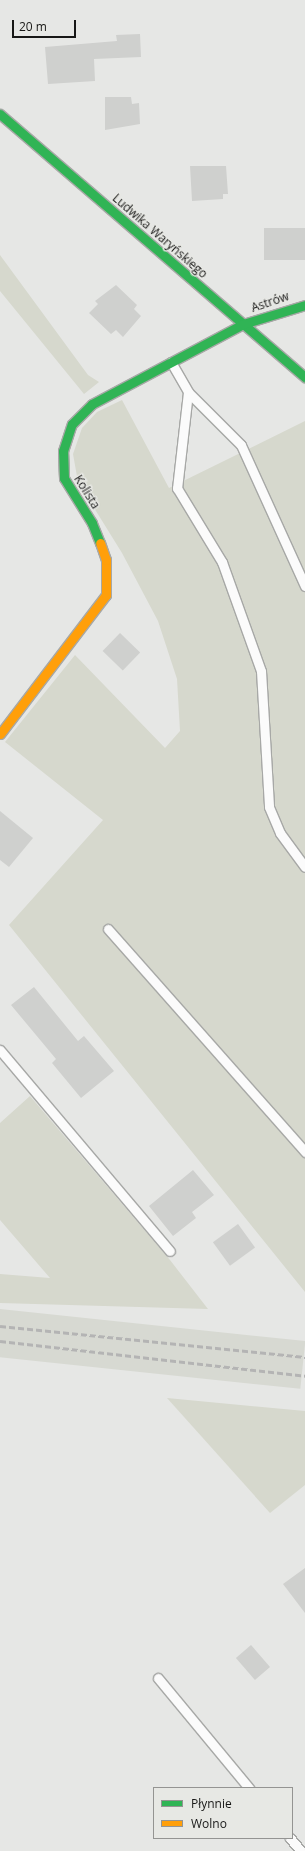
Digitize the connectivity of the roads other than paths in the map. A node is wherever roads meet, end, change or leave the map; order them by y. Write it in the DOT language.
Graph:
graph roads {
  1 [pos="0,114"];
  2 [pos="305,305"];
  3 [pos="243,324"];
  4 [pos="171,362"];
  5 [pos="305,377"];
  6 [pos="188,392"];
  7 [pos="305,586"];
  8 [pos="0,734"];
  9 [pos="305,867"];
  10 [pos="108,929"];
  11 [pos="0,1050"];
  12 [pos="302,1141"];
  13 [pos="305,1152"];
  14 [pos="170,1251"];
  15 [pos="158,1678"];
  16 [pos="248,1787"];
  17 [pos="291,1839"];
  18 [pos="301,1851"];
  1 -- 3 [label="street, Ludwika Waryńskiego"];
  2 -- 3 [label="street, Astrów"];
  3 -- 4 [label="street, Kolista"];
  3 -- 5 [label="street, Ludwika Waryńskiego"];
  4 -- 6 [label="lane"];
  4 -- 8 [label="street, Kolista"];
  6 -- 7 [label="lane"];
  6 -- 9 [label="lane"];
  10 -- 12 [label="lane"];
  11 -- 14 [label="lane"];
  12 -- 13 [label="lane"];
  15 -- 16 [label="lane"];
  17 -- 18 [label="lane"];
}
